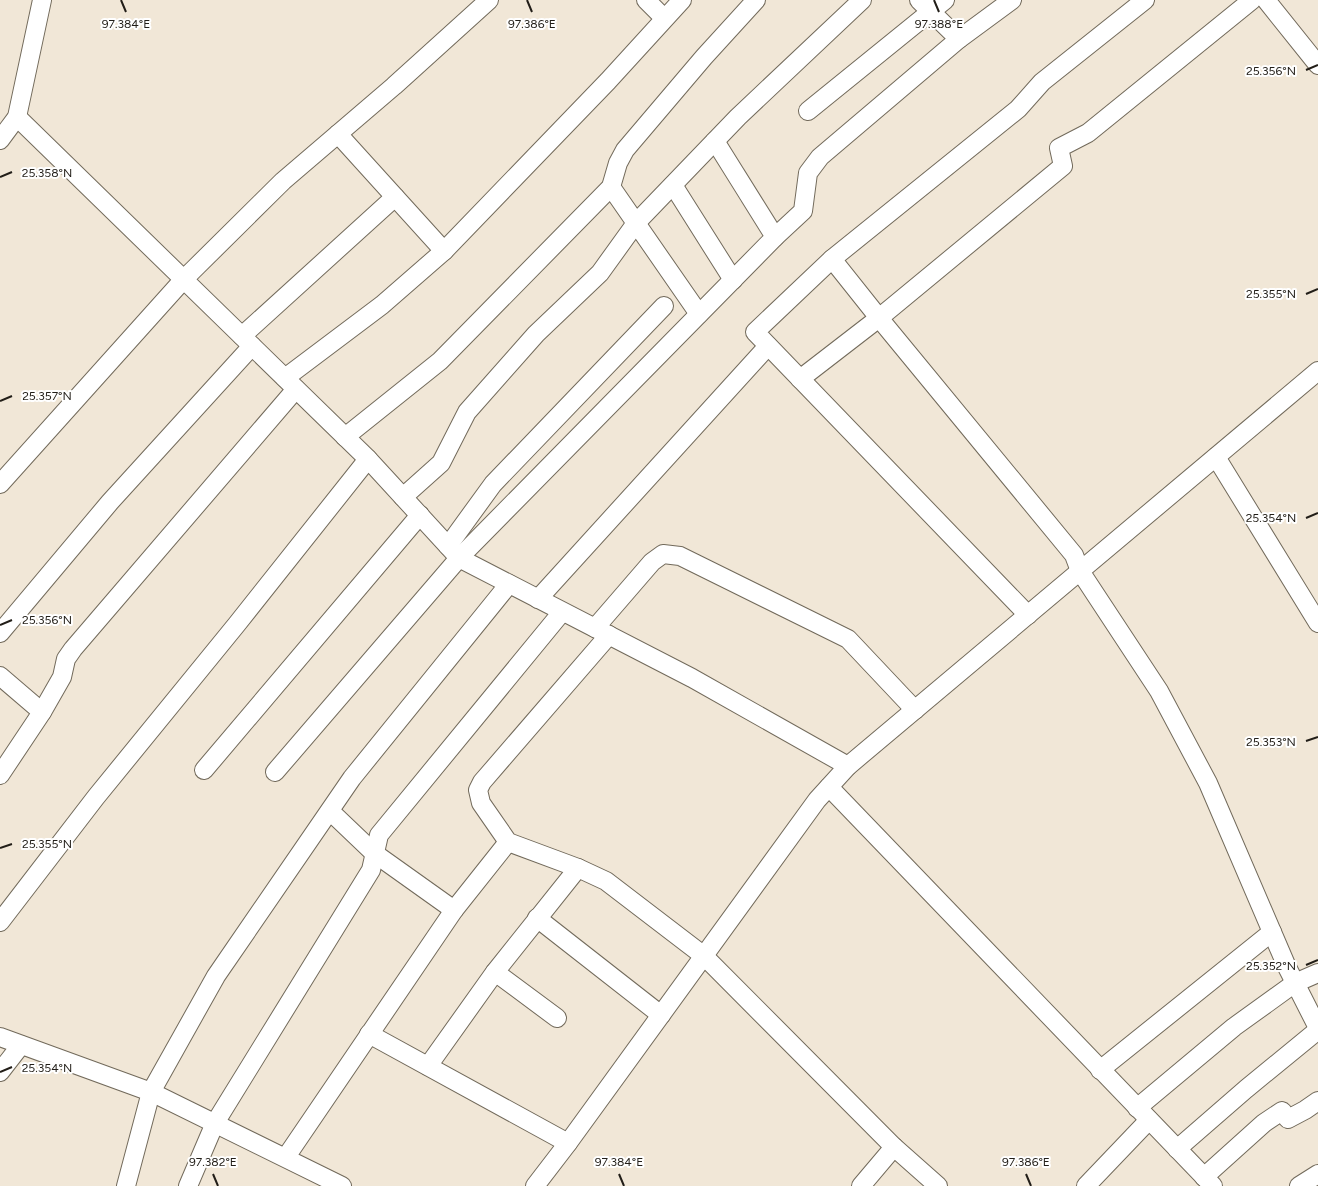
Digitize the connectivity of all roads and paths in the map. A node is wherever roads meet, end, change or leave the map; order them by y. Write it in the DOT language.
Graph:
graph roads {
  1 [pos="42,0"];
  2 [pos="489,0"];
  3 [pos="646,0"];
  4 [pos="682,0"];
  5 [pos="756,0"];
  6 [pos="862,0"];
  7 [pos="945,0"];
  8 [pos="1012,0"];
  9 [pos="1145,0"];
  10 [pos="1252,0"];
  11 [pos="1266,0"];
  12 [pos="925,6"];
  13 [pos="664,18"];
  14 [pos="959,39"];
  15 [pos="1318,65"];
  16 [pos="808,111"];
  17 [pos="17,117"];
  18 [pos="338,134"];
  19 [pos="0,140"];
  20 [pos="715,141"];
  21 [pos="673,184"];
  22 [pos="611,187"];
  23 [pos="396,197"];
  24 [pos="636,223"];
  25 [pos="775,237"];
  26 [pos="444,251"];
  27 [pos="832,259"];
  28 [pos="184,279"];
  29 [pos="733,280"];
  30 [pos="664,306"];
  31 [pos="699,314"];
  32 [pos="879,318"];
  33 [pos="247,341"];
  34 [pos="768,346"];
  35 [pos="1318,371"];
  36 [pos="800,379"];
  37 [pos="290,383"];
  38 [pos="345,437"];
  39 [pos="1216,457"];
  40 [pos="368,459"];
  41 [pos="0,484"];
  42 [pos="403,496"];
  43 [pos="420,515"];
  44 [pos="454,552"];
  45 [pos="1080,571"];
  46 [pos="510,584"];
  47 [pos="538,599"];
  48 [pos="562,612"];
  49 [pos="1028,614"];
  50 [pos="1318,622"];
  51 [pos="602,632"];
  52 [pos="0,633"];
  53 [pos="0,676"];
  54 [pos="915,710"];
  55 [pos="42,712"];
  56 [pos="848,766"];
  57 [pos="204,770"];
  58 [pos="275,772"];
  59 [pos="0,774"];
  60 [pos="829,787"];
  61 [pos="330,811"];
  62 [pos="508,842"];
  63 [pos="374,853"];
  64 [pos="578,868"];
  65 [pos="454,910"];
  66 [pos="537,918"];
  67 [pos="0,922"];
  68 [pos="1272,932"];
  69 [pos="704,956"];
  70 [pos="495,972"];
  71 [pos="1318,973"];
  72 [pos="1295,983"];
  73 [pos="661,1015"];
  74 [pos="557,1018"];
  75 [pos="1318,1029"];
  76 [pos="370,1034"];
  77 [pos="0,1038"];
  78 [pos="21,1045"];
  79 [pos="428,1066"];
  80 [pos="1100,1070"];
  81 [pos="0,1072"];
  82 [pos="151,1092"];
  83 [pos="1318,1101"];
  84 [pos="1143,1114"];
  85 [pos="215,1123"];
  86 [pos="568,1143"];
  87 [pos="894,1147"];
  88 [pos="1176,1149"];
  89 [pos="286,1157"];
  90 [pos="1318,1174"];
  91 [pos="1208,1182"];
  92 [pos="126,1186"];
  93 [pos="188,1186"];
  94 [pos="342,1186"];
  95 [pos="535,1186"];
  96 [pos="861,1186"];
  97 [pos="938,1186"];
  98 [pos="1086,1186"];
  99 [pos="1299,1186"];
  1 -- 17 [label="street"];
  2 -- 18 [label="street"];
  3 -- 13 [label="street"];
  4 -- 13 [label="street"];
  5 -- 22 [label="street"];
  6 -- 20 [label="street"];
  7 -- 12 [label="street"];
  8 -- 14 [label="street"];
  9 -- 27 [label="street"];
  10 -- 32 [label="street"];
  11 -- 15 [label="street"];
  12 -- 14 [label="street"];
  12 -- 16 [label="street"];
  13 -- 26 [label="street"];
  14 -- 25 [label="street"];
  17 -- 19 [label="street"];
  17 -- 28 [label="street"];
  18 -- 23 [label="street"];
  18 -- 28 [label="street"];
  20 -- 21 [label="street"];
  20 -- 25 [label="street"];
  21 -- 24 [label="street"];
  21 -- 29 [label="street"];
  22 -- 24 [label="street"];
  22 -- 38 [label="street"];
  23 -- 26 [label="street"];
  23 -- 33 [label="street"];
  24 -- 31 [label="street"];
  24 -- 42 [label="street"];
  25 -- 29 [label="street"];
  26 -- 37 [label="street"];
  27 -- 32 [label="street"];
  27 -- 34 [label="street"];
  28 -- 33 [label="street"];
  28 -- 41 [label="street"];
  29 -- 31 [label="street"];
  30 -- 44 [label="street"];
  31 -- 44 [label="street"];
  32 -- 36 [label="street"];
  32 -- 45 [label="street"];
  33 -- 37 [label="street"];
  33 -- 52 [label="street"];
  34 -- 36 [label="street"];
  34 -- 47 [label="street"];
  35 -- 39 [label="street"];
  36 -- 49 [label="street"];
  37 -- 38 [label="street"];
  37 -- 55 [label="street"];
  38 -- 40 [label="street"];
  39 -- 45 [label="street"];
  39 -- 50 [label="street"];
  40 -- 42 [label="street"];
  40 -- 67 [label="street"];
  42 -- 43 [label="street"];
  43 -- 44 [label="street"];
  43 -- 57 [label="street"];
  44 -- 46 [label="street"];
  44 -- 58 [label="street"];
  45 -- 49 [label="street"];
  45 -- 68 [label="street"];
  46 -- 47 [label="street"];
  46 -- 61 [label="street"];
  47 -- 48 [label="street"];
  48 -- 51 [label="street"];
  48 -- 63 [label="street"];
  49 -- 54 [label="street"];
  51 -- 54 [label="street"];
  51 -- 56 [label="street"];
  51 -- 62 [label="street"];
  53 -- 55 [label="street"];
  54 -- 56 [label="street"];
  55 -- 59 [label="street"];
  56 -- 60 [label="street"];
  60 -- 69 [label="street"];
  60 -- 80 [label="street"];
  61 -- 63 [label="street"];
  61 -- 82 [label="street"];
  62 -- 64 [label="street"];
  62 -- 65 [label="street"];
  63 -- 65 [label="street"];
  63 -- 85 [label="street"];
  64 -- 66 [label="street"];
  64 -- 69 [label="street"];
  65 -- 76 [label="street"];
  66 -- 70 [label="street"];
  66 -- 73 [label="street"];
  68 -- 72 [label="street"];
  68 -- 80 [label="street"];
  69 -- 73 [label="street"];
  69 -- 87 [label="street"];
  70 -- 74 [label="street"];
  70 -- 79 [label="street"];
  71 -- 72 [label="street"];
  72 -- 75 [label="street"];
  72 -- 84 [label="street"];
  73 -- 86 [label="street"];
  75 -- 88 [label="street"];
  76 -- 79 [label="street"];
  76 -- 89 [label="street"];
  77 -- 78 [label="street"];
  78 -- 81 [label="street"];
  78 -- 82 [label="street"];
  79 -- 86 [label="street"];
  80 -- 84 [label="street"];
  82 -- 85 [label="street"];
  82 -- 92 [label="street"];
  83 -- 91 [label="street"];
  84 -- 88 [label="street"];
  84 -- 98 [label="street"];
  85 -- 89 [label="street"];
  85 -- 93 [label="street"];
  86 -- 95 [label="street"];
  87 -- 96 [label="street"];
  87 -- 97 [label="street"];
  88 -- 91 [label="street"];
  89 -- 94 [label="street"];
  90 -- 99 [label="street"];
}
